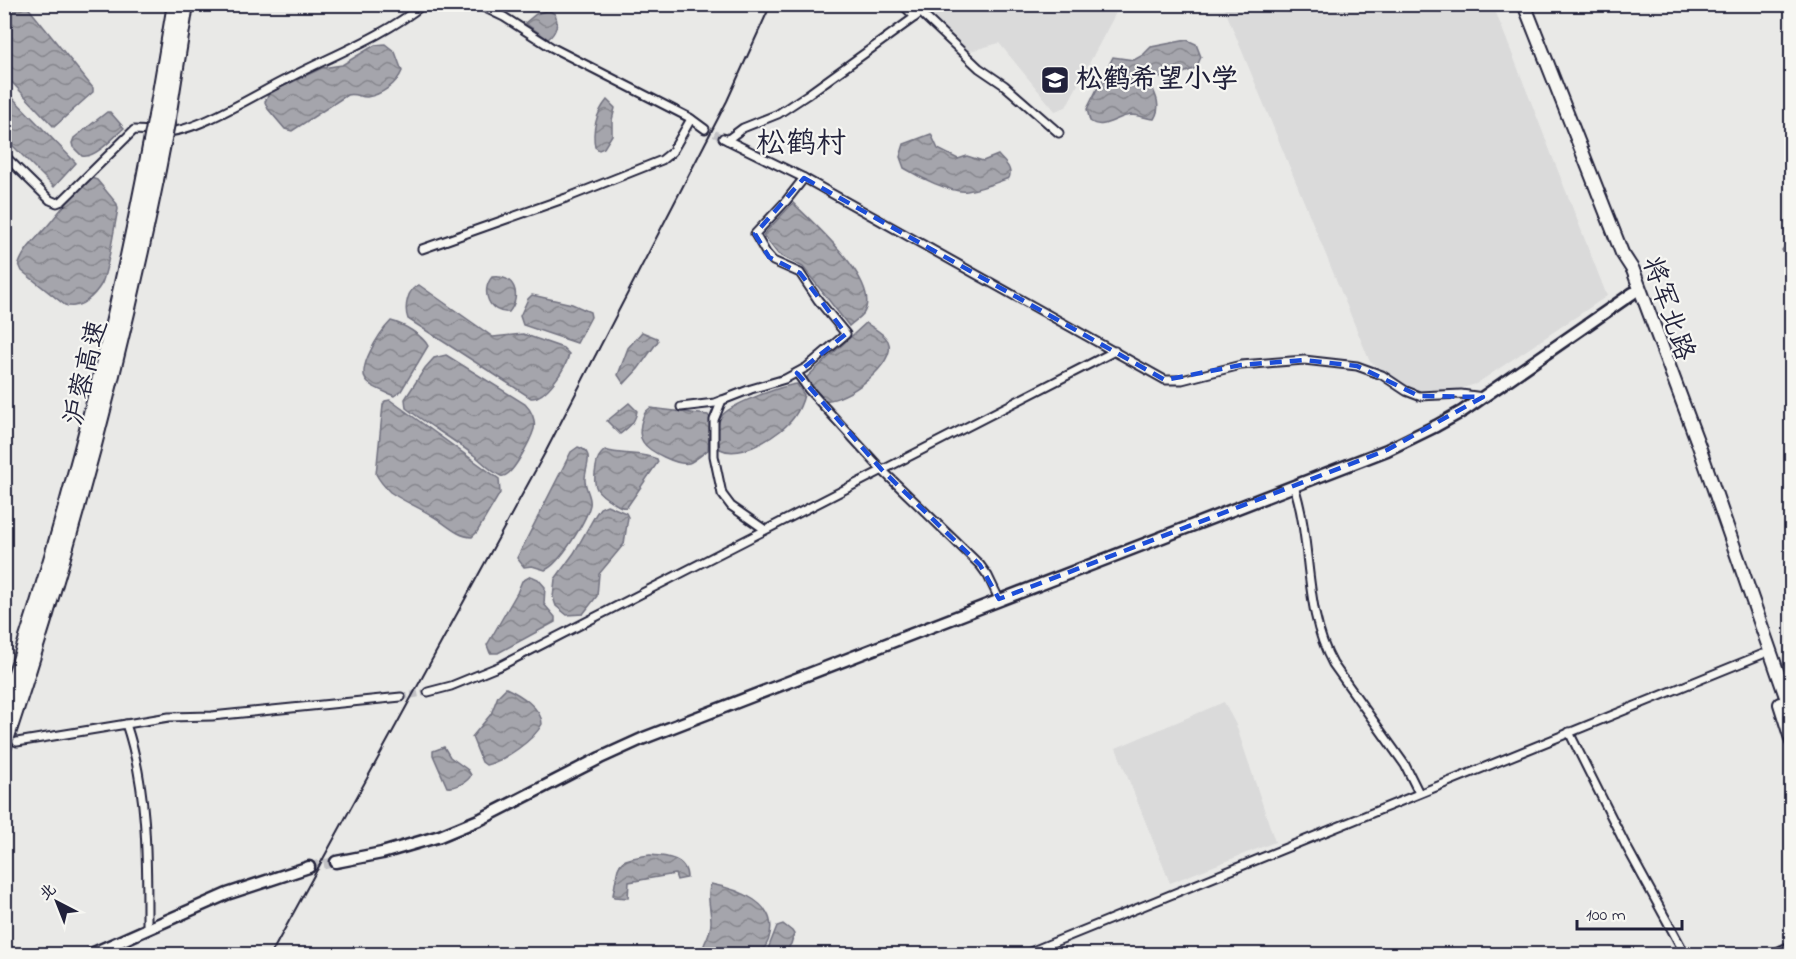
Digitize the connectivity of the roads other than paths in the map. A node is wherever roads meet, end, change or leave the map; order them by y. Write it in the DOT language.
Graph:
graph roads {
  1 [pos="175,4"];
  2 [pos="186,4"];
  3 [pos="424,4"];
  4 [pos="477,4"];
  5 [pos="902,4"];
  6 [pos="933,4"];
  7 [pos="1524,4"];
  8 [pos="918,15"];
  9 [pos="162,117"];
  10 [pos="691,119"];
  11 [pos="705,129"];
  12 [pos="1059,133"];
  13 [pos="4,155"];
  14 [pos="804,178"];
  15 [pos="150,179"];
  16 [pos="422,249"];
  17 [pos="1622,253"];
  18 [pos="1633,293"];
  19 [pos="1115,351"];
  20 [pos="797,373"];
  21 [pos="1483,397"];
  22 [pos="722,400"];
  23 [pos="681,407"];
  24 [pos="882,470"];
  25 [pos="1294,486"];
  26 [pos="764,530"];
  27 [pos="999,599"];
  28 [pos="1764,654"];
  29 [pos="428,692"];
  30 [pos="401,697"];
  31 [pos="4,709"];
  32 [pos="1791,714"];
  33 [pos="126,724"];
  34 [pos="1569,732"];
  35 [pos="1791,742"];
  36 [pos="10,744"];
  37 [pos="1419,793"];
  38 [pos="336,862"];
  39 [pos="309,867"];
  40 [pos="147,929"];
  41 [pos="1791,947"];
  42 [pos="91,954"];
  43 [pos="1025,954"];
  44 [pos="1685,954"];
  45 [pos="1777,954"];
  1 -- 9 [label="highway, 沪蓉高速"];
  2 -- 9 [label="highway, 沪蓉高速"];
  3 -- 13 [label="street"];
  4 -- 10 [label="street"];
  5 -- 8 [label="street"];
  6 -- 8 [label="street"];
  7 -- 17 [label="highway"];
  8 -- 12 [label="street"];
  8 -- 14 [label="street"];
  9 -- 15 [label="highway, 沪蓉高速, bridge"];
  10 -- 11 [label="street"];
  10 -- 16 [label="street"];
  14 -- 19 [label="street"];
  14 -- 20 [label="street"];
  15 -- 31 [label="highway, 沪蓉高速"];
  15 -- 36 [label="highway, 沪蓉高速"];
  17 -- 18 [label="highway, 将军北路"];
  17 -- 32 [label="highway, 将军北路"];
  18 -- 21 [label="main road"];
  18 -- 28 [label="highway, 将军北路"];
  19 -- 21 [label="street"];
  19 -- 24 [label="street"];
  20 -- 22 [label="street"];
  20 -- 24 [label="street"];
  21 -- 25 [label="main road"];
  22 -- 23 [label="street"];
  22 -- 26 [label="street"];
  24 -- 26 [label="street"];
  24 -- 27 [label="street"];
  25 -- 27 [label="main road"];
  25 -- 37 [label="street"];
  26 -- 29 [label="street"];
  27 -- 38 [label="main road"];
  28 -- 34 [label="street"];
  28 -- 35 [label="highway, 将军北路"];
  30 -- 33 [label="street"];
  33 -- 36 [label="street"];
  33 -- 40 [label="street"];
  34 -- 37 [label="street"];
  34 -- 44 [label="street"];
  37 -- 43 [label="street"];
  39 -- 40 [label="main road"];
  40 -- 42 [label="main road"];
  41 -- 45 [label="main road"];
}
